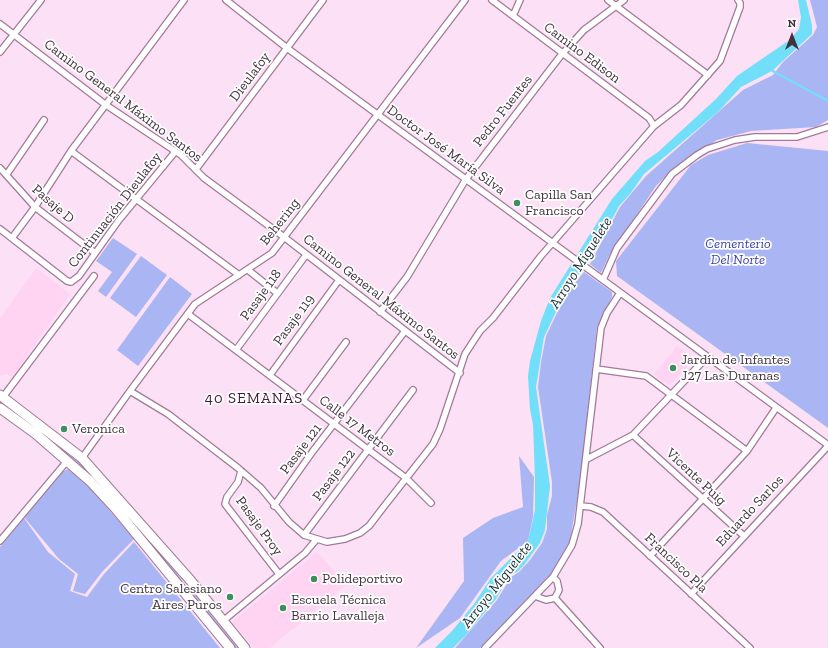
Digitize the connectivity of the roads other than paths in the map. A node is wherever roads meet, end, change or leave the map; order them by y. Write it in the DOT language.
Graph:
graph roads {
  1 [pos="41,0"];
  2 [pos="184,0"];
  3 [pos="226,0"];
  4 [pos="324,0"];
  5 [pos="465,0"];
  6 [pos="492,0"];
  7 [pos="520,0"];
  8 [pos="608,0"];
  9 [pos="624,0"];
  10 [pos="739,1"];
  11 [pos="616,6"];
  12 [pos="513,16"];
  13 [pos="0,24"];
  14 [pos="15,34"];
  15 [pos="287,48"];
  16 [pos="0,52"];
  17 [pos="562,54"];
  18 [pos="708,75"];
  19 [pos="106,105"];
  20 [pos="378,115"];
  21 [pos="44,120"];
  22 [pos="654,126"];
  23 [pos="828,127"];
  24 [pos="71,151"];
  25 [pos="176,152"];
  26 [pos="0,168"];
  27 [pos="196,169"];
  28 [pos="7,174"];
  29 [pos="466,179"];
  30 [pos="136,199"];
  31 [pos="35,207"];
  32 [pos="0,229"];
  33 [pos="12,238"];
  34 [pos="284,238"];
  35 [pos="554,244"];
  36 [pos="95,253"];
  37 [pos="306,255"];
  38 [pos="248,270"];
  39 [pos="239,275"];
  40 [pos="94,276"];
  41 [pos="339,280"];
  42 [pos="603,280"];
  43 [pos="277,293"];
  44 [pos="620,293"];
  45 [pos="380,312"];
  46 [pos="188,314"];
  47 [pos="405,331"];
  48 [pos="346,342"];
  49 [pos="236,350"];
  50 [pos="707,357"];
  51 [pos="596,369"];
  52 [pos="460,373"];
  53 [pos="270,375"];
  54 [pos="412,390"];
  55 [pos="130,391"];
  56 [pos="672,395"];
  57 [pos="2,396"];
  58 [pos="303,400"];
  59 [pos="0,408"];
  60 [pos="776,408"];
  61 [pos="335,424"];
  62 [pos="633,435"];
  63 [pos="828,445"];
  64 [pos="368,449"];
  65 [pos="747,451"];
  66 [pos="82,458"];
  67 [pos="586,459"];
  68 [pos="68,460"];
  69 [pos="241,471"];
  70 [pos="406,478"];
  71 [pos="251,479"];
  72 [pos="238,482"];
  73 [pos="703,500"];
  74 [pos="431,503"];
  75 [pos="274,506"];
  76 [pos="580,506"];
  77 [pos="304,535"];
  78 [pos="744,536"];
  79 [pos="316,540"];
  80 [pos="0,541"];
  81 [pos="650,556"];
  82 [pos="280,574"];
  83 [pos="553,577"];
  84 [pos="190,581"];
  85 [pos="181,588"];
  86 [pos="691,594"];
  87 [pos="535,596"];
  88 [pos="555,598"];
  89 [pos="223,621"];
  90 [pos="230,648"];
  91 [pos="245,648"];
  92 [pos="486,648"];
  93 [pos="600,648"];
  94 [pos="750,648"];
  1 -- 14 [label="street"];
  2 -- 19 [label="street"];
  3 -- 15 [label="street, Doctor José María Silva"];
  4 -- 15 [label="street, Dieulafoy"];
  5 -- 20 [label="street, Behering"];
  6 -- 12 [label="street, Camino Edison"];
  7 -- 12 [label="street"];
  8 -- 11 [label="street"];
  9 -- 11 [label="street, Pedro Fuentes"];
  10 -- 18 [label="street"];
  11 -- 17 [label="street, Pedro Fuentes"];
  11 -- 18 [label="street"];
  12 -- 17 [label="street, Camino Edison"];
  13 -- 14 [label="street, Camino General Máximo Santos"];
  14 -- 16 [label="street"];
  14 -- 19 [label="street, Camino General Máximo Santos"];
  15 -- 20 [label="street, Doctor José María Silva"];
  15 -- 27 [label="street, Dieulafoy"];
  17 -- 22 [label="street, Camino Edison"];
  17 -- 29 [label="street, Pedro Fuentes"];
  18 -- 22 [label="street"];
  19 -- 24 [label="street"];
  19 -- 25 [label="street, Camino General Máximo Santos"];
  20 -- 29 [label="street, Doctor José María Silva"];
  20 -- 34 [label="street, Behering"];
  21 -- 28 [label="street"];
  22 -- 35 [label="street"];
  23 -- 42 [label="street"];
  24 -- 30 [label="street"];
  24 -- 31 [label="street"];
  25 -- 27 [label="street, Camino General Máximo Santos"];
  25 -- 30 [label="street, Continuación Dieulafoy"];
  26 -- 28 [label="street, Pasaje D"];
  27 -- 34 [label="street, Camino General Máximo Santos"];
  28 -- 31 [label="street, Pasaje D"];
  29 -- 35 [label="street, Doctor José María Silva"];
  29 -- 45 [label="street, Pedro Fuentes"];
  30 -- 36 [label="street, Continuación Dieulafoy"];
  30 -- 39 [label="street"];
  31 -- 33 [label="street"];
  31 -- 36 [label="street, Pasaje D"];
  32 -- 33 [label="street"];
  33 -- 36 [label="street, Continuación Dieulafoy"];
  34 -- 37 [label="street, Camino General Máximo Santos"];
  34 -- 38 [label="street, Behering"];
  35 -- 42 [label="street, Doctor José María Silva"];
  35 -- 52 [label="street"];
  37 -- 41 [label="street, Camino General Máximo Santos"];
  37 -- 43 [label="street, Pasaje 118"];
  38 -- 39 [label="street, Behering"];
  38 -- 43 [label="street"];
  39 -- 46 [label="street, Behering"];
  40 -- 57 [label="street"];
  41 -- 45 [label="street, Camino General Máximo Santos"];
  41 -- 53 [label="street, Pasaje 119"];
  42 -- 44 [label="street, Doctor José María Silva"];
  43 -- 49 [label="street, Pasaje 118"];
  44 -- 50 [label="street, Doctor José María Silva"];
  44 -- 51 [label="street"];
  45 -- 47 [label="street, Camino General Máximo Santos"];
  46 -- 49 [label="street, Calle 17 Metros"];
  46 -- 55 [label="street, Behering"];
  47 -- 52 [label="street, Camino General Máximo Santos"];
  47 -- 61 [label="street, Pasaje 121"];
  48 -- 58 [label="street"];
  49 -- 53 [label="street, Calle 17 Metros"];
  50 -- 56 [label="street"];
  50 -- 60 [label="street, Doctor José María Silva"];
  51 -- 56 [label="street"];
  51 -- 67 [label="street"];
  52 -- 70 [label="street"];
  53 -- 58 [label="street, Calle 17 Metros"];
  54 -- 64 [label="street, Pasaje 122"];
  55 -- 66 [label="street, Behering"];
  55 -- 69 [label="street"];
  56 -- 62 [label="street"];
  56 -- 65 [label="street"];
  57 -- 66 [label="main road"];
  58 -- 61 [label="street, Calle 17 Metros"];
  59 -- 68 [label="main road"];
  60 -- 63 [label="street, Doctor José María Silva"];
  60 -- 65 [label="street"];
  61 -- 64 [label="street, Calle 17 Metros"];
  61 -- 75 [label="street, Pasaje 121"];
  62 -- 67 [label="street"];
  62 -- 73 [label="street, Vicente Puig"];
  63 -- 78 [label="street, Eduardo Sarlos"];
  64 -- 70 [label="street, Calle 17 Metros"];
  64 -- 77 [label="street, Pasaje 122"];
  65 -- 73 [label="street"];
  66 -- 84 [label="main road"];
  67 -- 76 [label="street"];
  68 -- 80 [label="street"];
  68 -- 85 [label="main road"];
  69 -- 71 [label="street"];
  69 -- 72 [label="street, Pasaje Proy"];
  70 -- 74 [label="street, Calle 17 Metros"];
  70 -- 79 [label="street"];
  71 -- 72 [label="street"];
  71 -- 75 [label="street"];
  72 -- 82 [label="street, Pasaje Proy"];
  73 -- 78 [label="street, Vicente Puig"];
  73 -- 81 [label="street"];
  75 -- 77 [label="street"];
  76 -- 81 [label="street, Francisco Pla"];
  76 -- 83 [label="street"];
  77 -- 79 [label="street"];
  78 -- 86 [label="street, Eduardo Sarlos"];
  79 -- 82 [label="street"];
  81 -- 86 [label="street, Francisco Pla"];
  82 -- 89 [label="street"];
  83 -- 87 [label="street"];
  83 -- 88 [label="street"];
  84 -- 85 [label="street"];
  84 -- 89 [label="main road"];
  85 -- 90 [label="main road"];
  86 -- 94 [label="street, Francisco Pla"];
  87 -- 88 [label="street"];
  87 -- 92 [label="street"];
  88 -- 93 [label="street"];
  89 -- 91 [label="main road"];
}
